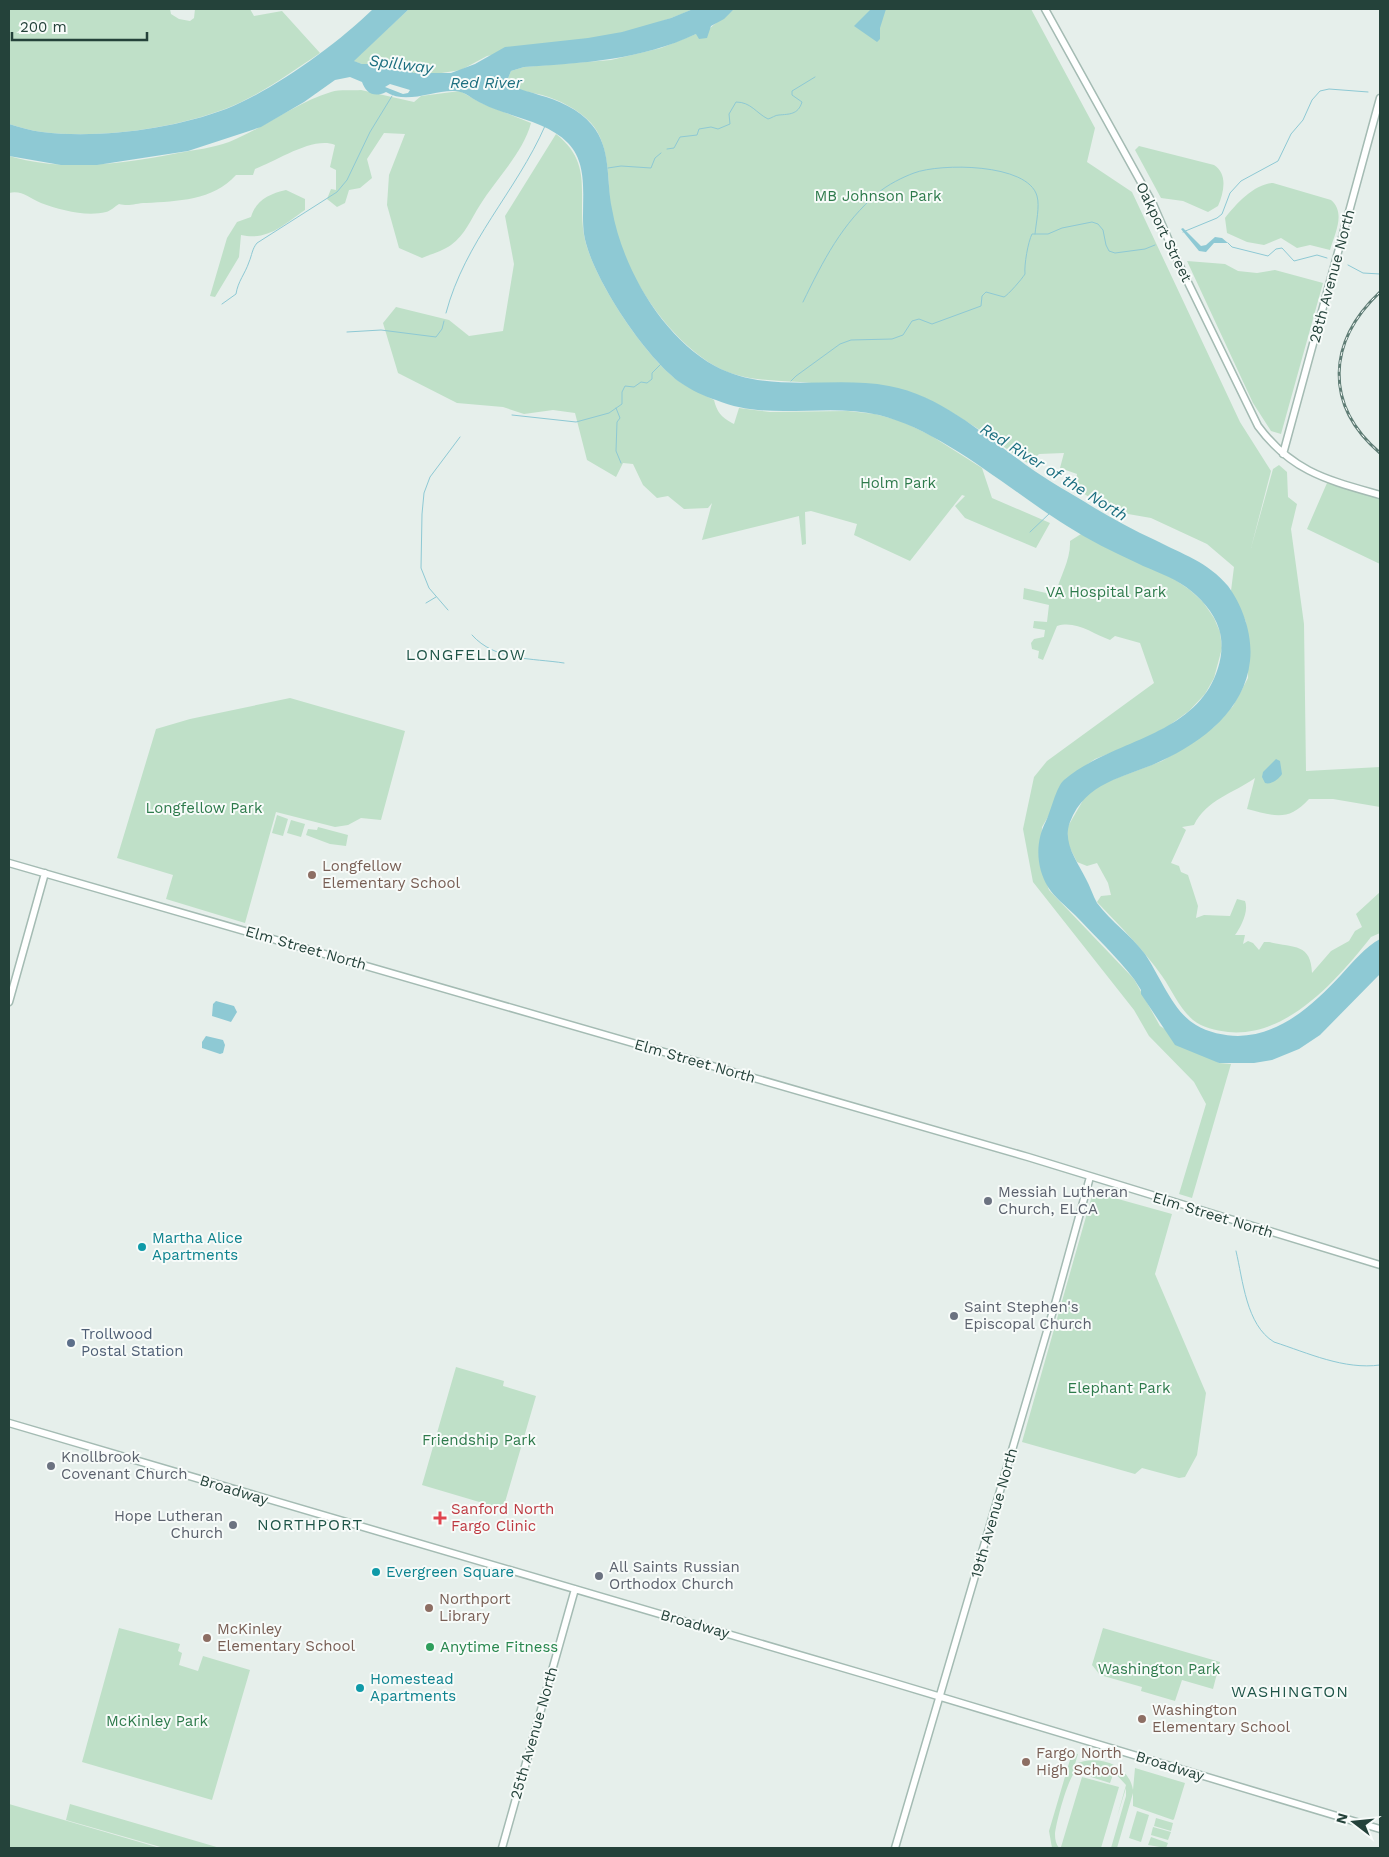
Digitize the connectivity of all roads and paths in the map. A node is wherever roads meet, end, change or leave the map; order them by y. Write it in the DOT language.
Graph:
graph roads {
  1 [pos="1046,9"];
  2 [pos="1380,98"];
  3 [pos="1283,454"];
  4 [pos="1380,495"];
  5 [pos="9,863"];
  6 [pos="45,873"];
  7 [pos="9,1002"];
  8 [pos="1090,1177"];
  9 [pos="1380,1266"];
  10 [pos="9,1423"];
  11 [pos="575,1589"];
  12 [pos="939,1696"];
  13 [pos="1380,1829"];
  14 [pos="502,1848"];
  15 [pos="895,1848"];
  1 -- 3 [label="street, Oakport Street"];
  2 -- 3 [label="street, 28th Avenue North"];
  3 -- 4 [label="street, Oakport Street"];
  5 -- 6 [label="street, Elm Street North"];
  6 -- 7 [label="street"];
  6 -- 8 [label="street, Elm Street North"];
  8 -- 9 [label="street, Elm Street North"];
  8 -- 12 [label="street, 19th Avenue North"];
  10 -- 11 [label="street, Broadway"];
  11 -- 12 [label="street, Broadway"];
  11 -- 14 [label="street, 25th Avenue North"];
  12 -- 13 [label="street, Broadway"];
  12 -- 15 [label="street, 19th Avenue North"];
}
